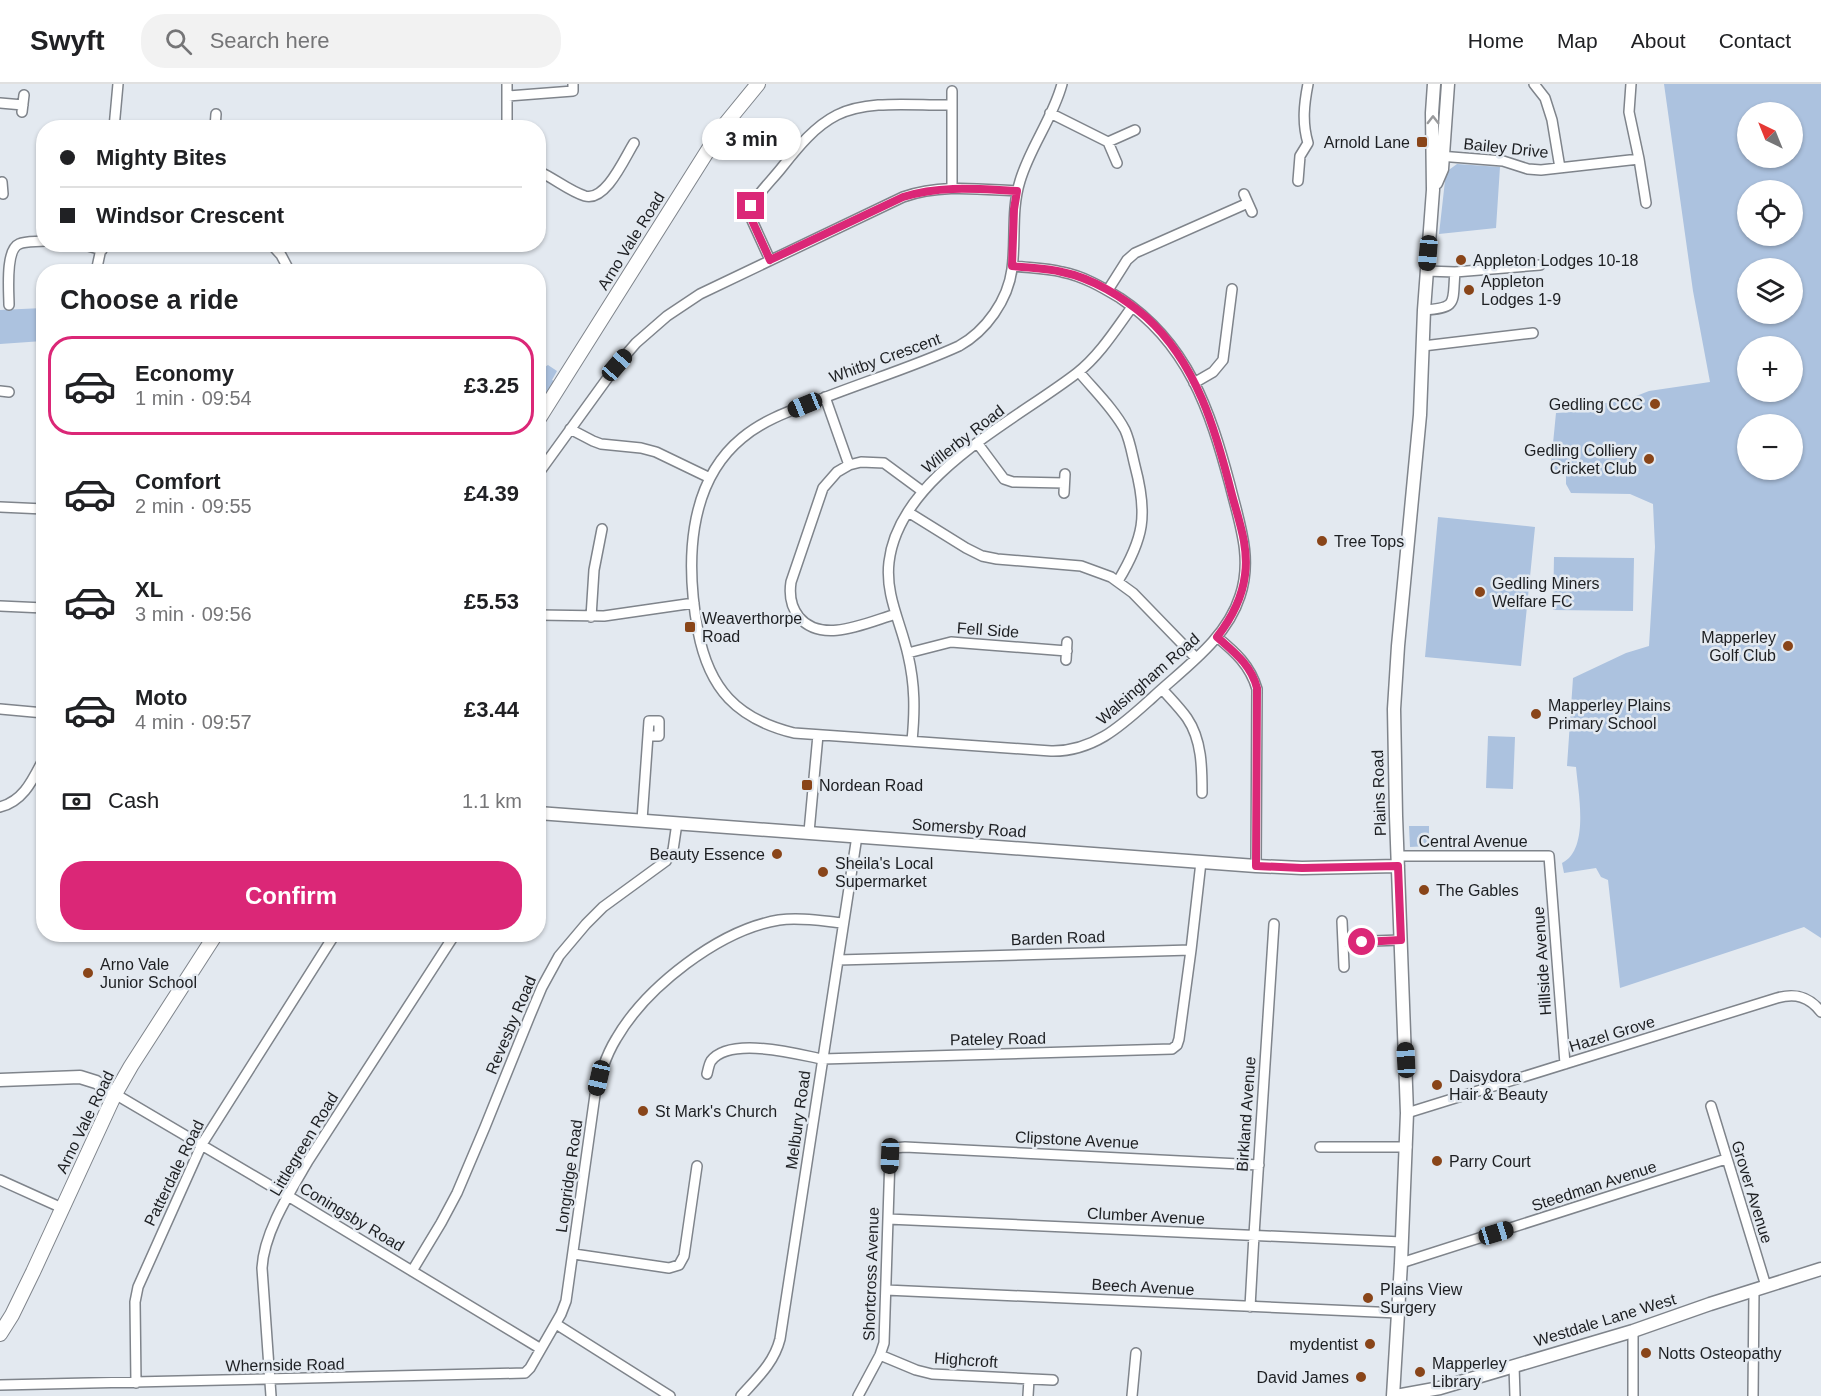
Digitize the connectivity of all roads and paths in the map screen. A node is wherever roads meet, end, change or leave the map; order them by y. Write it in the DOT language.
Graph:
graph roads {
  1 [pos="118,84"];
  2 [pos="507,84"];
  3 [pos="573,84"];
  4 [pos="1062,84"];
  5 [pos="1308,84"];
  6 [pos="1434,84"];
  7 [pos="1534,84"];
  8 [pos="1631,84"];
  9 [pos="753,85"];
  10 [pos="1450,87"];
  11 [pos="952,91"];
  12 [pos="508,96"];
  13 [pos="0,102"];
  14 [pos="23,104"];
  15 [pos="952,105"];
  16 [pos="1050,113"];
  17 [pos="216,114"];
  18 [pos="115,120"];
  19 [pos="216,120"];
  20 [pos="507,120"];
  21 [pos="1135,130"];
  22 [pos="1108,142"];
  23 [pos="634,143"];
  24 [pos="1438,156"];
  25 [pos="1639,159"];
  26 [pos="1117,162"];
  27 [pos="1560,168"];
  28 [pos="546,175"];
  29 [pos="1298,181"];
  30 [pos="2,182"];
  31 [pos="952,188"];
  32 [pos="1017,191"];
  33 [pos="5,194"];
  34 [pos="1248,203"];
  35 [pos="1646,203"];
  36 [pos="36,242"];
  37 [pos="770,260"];
  38 [pos="1540,265"];
  39 [pos="1012,266"];
  40 [pos="1426,271"];
  41 [pos="1455,272"];
  42 [pos="4,287"];
  43 [pos="1108,290"];
  44 [pos="1241,297"];
  45 [pos="9,305"];
  46 [pos="1132,307"];
  47 [pos="1424,310"];
  48 [pos="1533,333"];
  49 [pos="1422,346"];
  50 [pos="1079,372"];
  51 [pos="1194,383"];
  52 [pos="825,397"];
  53 [pos="546,407"];
  54 [pos="570,429"];
  55 [pos="978,444"];
  56 [pos="546,463"];
  57 [pos="849,465"];
  58 [pos="710,478"];
  59 [pos="922,491"];
  60 [pos="1064,494"];
  61 [pos="0,507"];
  62 [pos="36,509"];
  63 [pos="908,512"];
  64 [pos="612,536"];
  65 [pos="1118,581"];
  66 [pos="694,603"];
  67 [pos="0,606"];
  68 [pos="36,608"];
  69 [pos="896,614"];
  70 [pos="546,615"];
  71 [pos="591,617"];
  72 [pos="1217,637"];
  73 [pos="1067,651"];
  74 [pos="908,652"];
  75 [pos="1196,658"];
  76 [pos="1162,689"];
  77 [pos="0,709"];
  78 [pos="36,711"];
  79 [pos="818,735"];
  80 [pos="648,736"];
  81 [pos="912,741"];
  82 [pos="36,773"];
  83 [pos="1203,793"];
  84 [pos="0,807"];
  85 [pos="546,814"];
  86 [pos="642,820"];
  87 [pos="677,823"];
  88 [pos="809,832"];
  89 [pos="857,836"];
  90 [pos="1549,856"];
  91 [pos="1398,861"];
  92 [pos="1201,862"];
  93 [pos="1256,866"];
  94 [pos="1342,921"];
  95 [pos="843,923"];
  96 [pos="1274,924"];
  97 [pos="1401,940"];
  98 [pos="211,942"];
  99 [pos="330,942"];
  100 [pos="450,942"];
  101 [pos="1343,942"];
  102 [pos="1191,950"];
  103 [pos="838,960"];
  104 [pos="1344,967"];
  105 [pos="1821,1012"];
  106 [pos="822,1059"];
  107 [pos="1565,1064"];
  108 [pos="706,1074"];
  109 [pos="0,1080"];
  110 [pos="115,1094"];
  111 [pos="1711,1106"];
  112 [pos="1407,1113"];
  113 [pos="202,1144"];
  114 [pos="1320,1147"];
  115 [pos="1407,1147"];
  116 [pos="894,1148"];
  117 [pos="1726,1160"];
  118 [pos="1258,1165"];
  119 [pos="697,1166"];
  120 [pos="0,1180"];
  121 [pos="288,1196"];
  122 [pos="62,1208"];
  123 [pos="888,1219"];
  124 [pos="1254,1236"];
  125 [pos="1402,1242"];
  126 [pos="574,1254"];
  127 [pos="1401,1263"];
  128 [pos="1821,1269"];
  129 [pos="412,1271"];
  130 [pos="1760,1288"];
  131 [pos="886,1290"];
  132 [pos="1250,1307"];
  133 [pos="1398,1313"];
  134 [pos="556,1324"];
  135 [pos="1633,1331"];
  136 [pos="0,1335"];
  137 [pos="549,1335"];
  138 [pos="541,1349"];
  139 [pos="1136,1353"];
  140 [pos="880,1355"];
  141 [pos="1514,1366"];
  142 [pos="1029,1378"];
  143 [pos="270,1380"];
  144 [pos="1053,1380"];
  145 [pos="136,1383"];
  146 [pos="0,1385"];
  147 [pos="271,1396"];
  148 [pos="670,1396"];
  149 [pos="741,1396"];
  150 [pos="858,1396"];
  151 [pos="1028,1396"];
  152 [pos="1132,1396"];
  153 [pos="1395,1396"];
  154 [pos="1515,1396"];
  155 [pos="1633,1396"];
  156 [pos="1753,1396"];
  1 -- 18 [label="street"];
  2 -- 12 [label="street"];
  3 -- 12 [label="street"];
  4 -- 16 [label="street, Whitby Crescent"];
  5 -- 29 [label="street"];
  24 -- 6 [label="street, Plains Road, one-way"];
  7 -- 27 [label="street"];
  8 -- 25 [label="street"];
  9 -- 53 [label="main road, Arno Vale Road"];
  10 -- 24 [label="street, Plains Road"];
  11 -- 15 [label="street"];
  12 -- 20 [label="street"];
  13 -- 14 [label="street"];
  15 -- 31 [label="street"];
  15 -- 37 [label="street"];
  16 -- 22 [label="street"];
  16 -- 32 [label="street, Whitby Crescent"];
  17 -- 19 [label="street"];
  21 -- 22 [label="street"];
  22 -- 26 [label="street"];
  23 -- 28 [label="street"];
  24 -- 27 [label="street, Bailey Drive"];
  24 -- 40 [label="street, Plains Road"];
  25 -- 27 [label="street, Bailey Drive"];
  25 -- 35 [label="street"];
  30 -- 33 [label="street"];
  31 -- 32 [label="street"];
  31 -- 37 [label="street"];
  32 -- 39 [label="street, Whitby Crescent"];
  34 -- 43 [label="street"];
  36 -- 42 [label="street"];
  37 -- 54 [label="street"];
  38 -- 41 [label="street"];
  39 -- 43 [label="street, Walsingham Road"];
  39 -- 52 [label="street, Whitby Crescent"];
  40 -- 41 [label="street"];
  40 -- 47 [label="street, Plains Road"];
  41 -- 47 [label="street"];
  42 -- 45 [label="street"];
  43 -- 46 [label="street, Walsingham Road"];
  44 -- 51 [label="street"];
  46 -- 50 [label="street, Willerby Road"];
  46 -- 51 [label="street, Walsingham Road"];
  47 -- 49 [label="street, Plains Road"];
  48 -- 49 [label="street"];
  49 -- 91 [label="street, Plains Road"];
  50 -- 55 [label="street, Willerby Road"];
  50 -- 65 [label="street"];
  51 -- 72 [label="street, Walsingham Road"];
  52 -- 57 [label="street"];
  52 -- 58 [label="street, Whitby Crescent"];
  54 -- 56 [label="street"];
  54 -- 58 [label="street"];
  55 -- 59 [label="street, Willerby Road"];
  55 -- 60 [label="street"];
  57 -- 59 [label="street"];
  57 -- 69 [label="street"];
  58 -- 66 [label="street, Whitby Crescent"];
  59 -- 63 [label="street, Willerby Road"];
  61 -- 62 [label="street"];
  63 -- 65 [label="street"];
  63 -- 69 [label="street, Willerby Road"];
  64 -- 71 [label="street"];
  65 -- 75 [label="street"];
  66 -- 71 [label="street"];
  66 -- 79 [label="street, Whitby Crescent"];
  67 -- 68 [label="street"];
  69 -- 74 [label="street, Willerby Road"];
  70 -- 71 [label="street"];
  72 -- 75 [label="street, Walsingham Road"];
  72 -- 93 [label="street"];
  73 -- 74 [label="street, Fell Side"];
  74 -- 81 [label="street, Willerby Road"];
  75 -- 76 [label="street, Walsingham Road"];
  76 -- 81 [label="street, Walsingham Road"];
  76 -- 83 [label="street"];
  77 -- 78 [label="street"];
  79 -- 81 [label="street, Walsingham Road"];
  79 -- 88 [label="street"];
  80 -- 86 [label="street"];
  82 -- 84 [label="street"];
  85 -- 86 [label="street, Somersby Road"];
  86 -- 87 [label="street, Somersby Road"];
  87 -- 88 [label="street, Somersby Road"];
  87 -- 129 [label="street, Revesby Road"];
  88 -- 89 [label="street, Somersby Road"];
  89 -- 92 [label="street, Somersby Road"];
  89 -- 95 [label="street, Melbury Road"];
  90 -- 91 [label="street, Central Avenue"];
  90 -- 107 [label="street, Hillside Avenue"];
  91 -- 93 [label="street, Somersby Road"];
  91 -- 97 [label="street, Plains Road"];
  92 -- 93 [label="street, Somersby Road"];
  92 -- 102 [label="street"];
  94 -- 101 [label="street"];
  95 -- 103 [label="street, Melbury Road"];
  95 -- 126 [label="street, Longridge Road"];
  96 -- 118 [label="street, Birkland Avenue"];
  97 -- 101 [label="street"];
  97 -- 112 [label="street, Plains Road"];
  98 -- 110 [label="main road, Arno Vale Road"];
  99 -- 113 [label="street, Patterdale Road"];
  100 -- 121 [label="street, Littlegreen Road"];
  101 -- 104 [label="street"];
  102 -- 103 [label="street, Barden Road"];
  102 -- 106 [label="street, Pateley Road"];
  103 -- 106 [label="street, Melbury Road"];
  105 -- 107 [label="street, Hazel Grove"];
  106 -- 108 [label="street, Pateley Road"];
  106 -- 149 [label="street, Melbury Road"];
  107 -- 112 [label="street, Hazel Grove"];
  109 -- 110 [label="street"];
  110 -- 113 [label="street, Coningsby Road"];
  110 -- 122 [label="main road, Arno Vale Road"];
  111 -- 117 [label="street, Grover Avenue"];
  112 -- 115 [label="street, Plains Road"];
  113 -- 121 [label="street, Coningsby Road"];
  113 -- 145 [label="street, Patterdale Road"];
  114 -- 115 [label="street"];
  115 -- 125 [label="street, Plains Road"];
  116 -- 118 [label="street, Clipstone Avenue"];
  116 -- 123 [label="street, Shortcross Avenue"];
  117 -- 127 [label="street, Steedman Avenue"];
  117 -- 130 [label="street, Grover Avenue"];
  118 -- 124 [label="street, Birkland Avenue"];
  119 -- 126 [label="street"];
  120 -- 122 [label="street"];
  121 -- 129 [label="street, Coningsby Road"];
  121 -- 143 [label="street, Littlegreen Road"];
  122 -- 136 [label="main road, Arno Vale Road"];
  123 -- 124 [label="street, Clumber Avenue"];
  123 -- 131 [label="street, Shortcross Avenue"];
  124 -- 125 [label="street, Clumber Avenue"];
  124 -- 132 [label="street, Birkland Avenue"];
  125 -- 127 [label="street, Plains Road"];
  126 -- 134 [label="street, Longridge Road"];
  127 -- 133 [label="street, Plains Road"];
  128 -- 130 [label="street, Westdale Lane West"];
  129 -- 138 [label="street, Coningsby Road"];
  130 -- 135 [label="street, Westdale Lane West"];
  130 -- 156 [label="street, Grover Avenue"];
  131 -- 132 [label="street, Beech Avenue"];
  131 -- 140 [label="street, Shortcross Avenue"];
  132 -- 133 [label="street, Beech Avenue"];
  133 -- 153 [label="street, Plains Road"];
  134 -- 137 [label="street, Longridge Road"];
  134 -- 148 [label="street"];
  135 -- 141 [label="street, Westdale Lane West"];
  135 -- 155 [label="street"];
  137 -- 138 [label="street, Whernside Road"];
  138 -- 143 [label="street, Whernside Road"];
  139 -- 152 [label="street"];
  140 -- 142 [label="street, Highcroft"];
  140 -- 150 [label="street, Shortcross Avenue"];
  141 -- 153 [label="street, Westdale Lane West"];
  141 -- 154 [label="street"];
  142 -- 144 [label="street, Highcroft"];
  142 -- 151 [label="street"];
  143 -- 145 [label="street, Whernside Road"];
  143 -- 147 [label="street, Littlegreen Road"];
  145 -- 146 [label="street, Whernside Road"];
}
